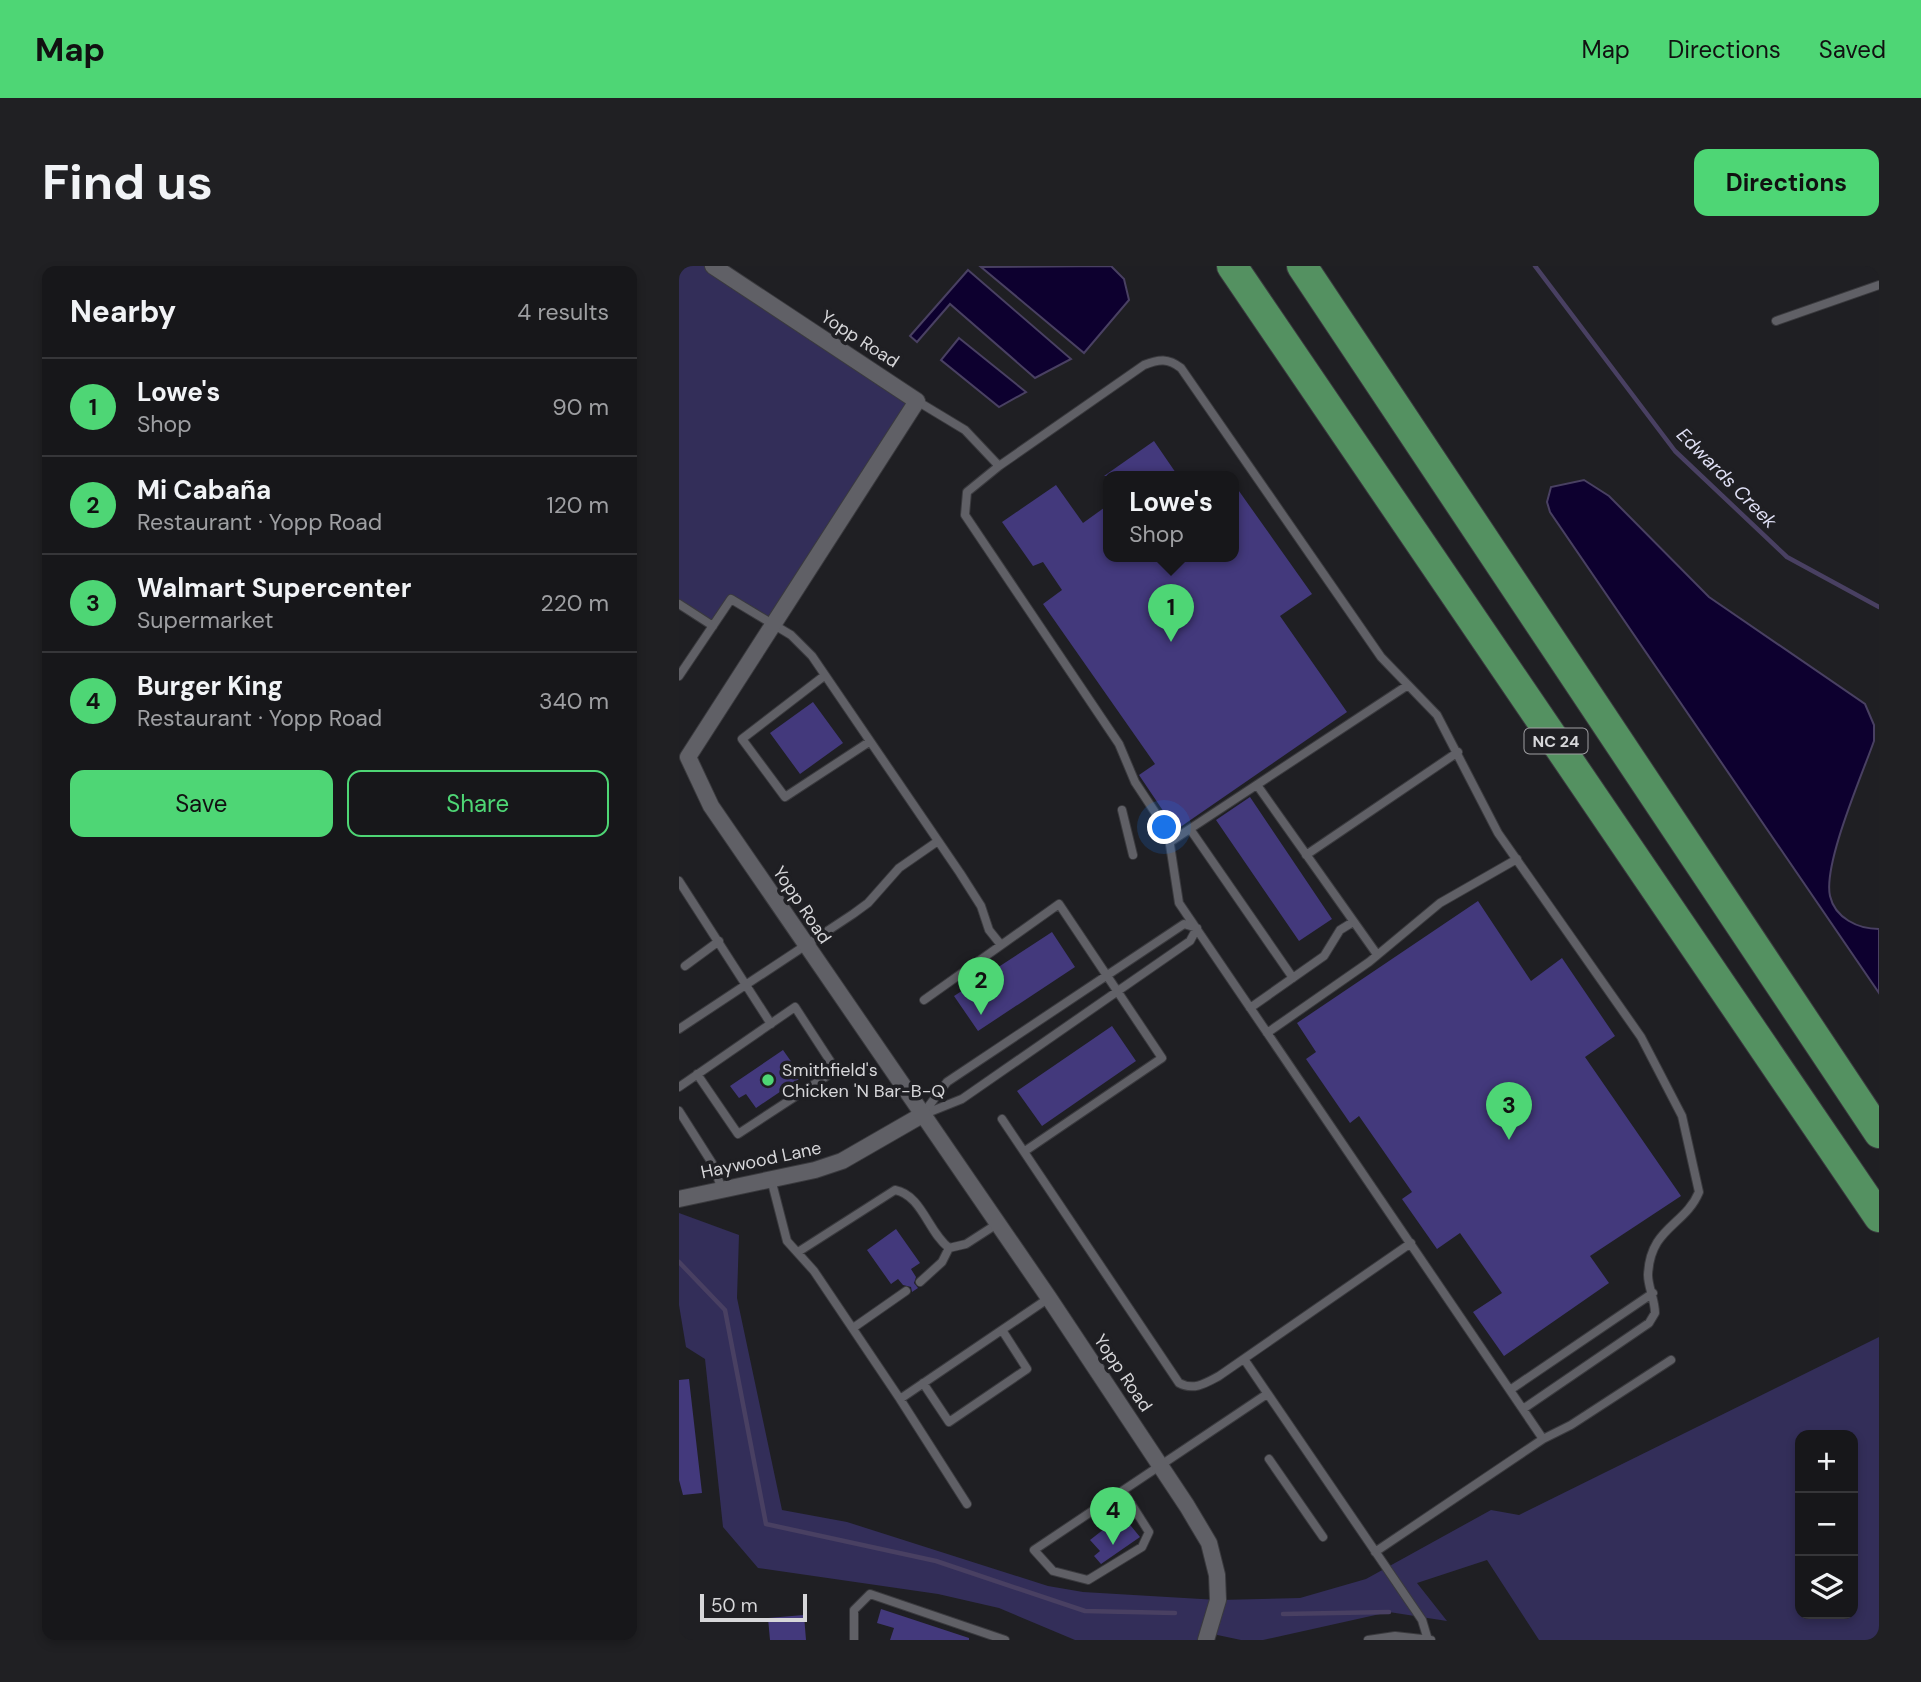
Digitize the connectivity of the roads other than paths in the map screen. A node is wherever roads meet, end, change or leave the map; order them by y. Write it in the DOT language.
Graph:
graph roads {
  1 [pos="713,266"];
  2 [pos="1213,266"];
  3 [pos="1232,266"];
  4 [pos="1302,266"];
  5 [pos="1879,285"];
  6 [pos="1776,321"];
  7 [pos="1294,357"];
  8 [pos="917,401"];
  9 [pos="999,466"];
  10 [pos="679,604"];
  11 [pos="774,624"];
  12 [pos="713,626"];
  13 [pos="679,676"];
  14 [pos="824,676"];
  15 [pos="1408,685"];
  16 [pos="869,742"];
  17 [pos="1458,751"];
  18 [pos="1257,785"];
  19 [pos="1122,810"];
  20 [pos="1190,829"];
  21 [pos="938,841"];
  22 [pos="1170,842"];
  23 [pos="1133,855"];
  24 [pos="1306,855"];
  25 [pos="1517,859"];
  26 [pos="679,881"];
  27 [pos="1353,922"];
  28 [pos="1197,928"];
  29 [pos="719,941"];
  30 [pos="806,945"];
  31 [pos="1002,945"];
  32 [pos="1375,953"];
  33 [pos="685,966"];
  34 [pos="1107,975"];
  35 [pos="1293,978"];
  36 [pos="747,984"];
  37 [pos="1117,992"];
  38 [pos="924,1000"];
  39 [pos="1250,1008"];
  40 [pos="771,1024"];
  41 [pos="679,1030"];
  42 [pos="1267,1033"];
  43 [pos="698,1074"];
  44 [pos="679,1087"];
  45 [pos="679,1111"];
  46 [pos="922,1115"];
  47 [pos="1002,1119"];
  48 [pos="1879,1133"];
  49 [pos="1025,1151"];
  50 [pos="771,1179"];
  51 [pos="722,1189"];
  52 [pos="679,1199"];
  53 [pos="1879,1217"];
  54 [pos="997,1224"];
  55 [pos="1411,1243"];
  56 [pos="949,1248"];
  57 [pos="798,1252"];
  58 [pos="920,1282"];
  59 [pos="906,1291"];
  60 [pos="1653,1293"];
  61 [pos="1049,1298"];
  62 [pos="853,1328"];
  63 [pos="1002,1330"];
  64 [pos="1244,1359"];
  65 [pos="1671,1360"];
  66 [pos="923,1383"];
  67 [pos="1510,1390"];
  68 [pos="1267,1394"];
  69 [pos="900,1399"];
  70 [pos="1523,1409"];
  71 [pos="1543,1439"];
  72 [pos="1269,1459"];
  73 [pos="1160,1465"];
  74 [pos="1123,1491"];
  75 [pos="967,1504"];
  76 [pos="1322,1537"];
  77 [pos="1375,1552"];
  78 [pos="991,1638"];
  79 [pos="854,1640"];
  80 [pos="1005,1640"];
  81 [pos="1206,1640"];
  82 [pos="1368,1640"];
  83 [pos="1429,1640"];
  1 -- 8 [label="street, Yopp Road"];
  2 -- 7 [label="highway"];
  3 -- 7 [label="highway, NC 24"];
  4 -- 48 [label="highway, NC 24"];
  5 -- 6 [label="lane"];
  7 -- 53 [label="highway, NC 24"];
  8 -- 9 [label="lane"];
  8 -- 11 [label="street, Yopp Road"];
  9 -- 15 [label="lane"];
  9 -- 22 [label="lane"];
  10 -- 12 [label="lane"];
  11 -- 12 [label="lane"];
  11 -- 14 [label="lane"];
  11 -- 30 [label="street, Yopp Road"];
  12 -- 13 [label="lane"];
  14 -- 16 [label="lane"];
  14 -- 16 [label="lane"];
  15 -- 17 [label="lane"];
  15 -- 18 [label="lane"];
  16 -- 21 [label="lane"];
  17 -- 24 [label="lane"];
  17 -- 25 [label="lane"];
  18 -- 20 [label="lane"];
  18 -- 24 [label="lane"];
  19 -- 23 [label="lane"];
  20 -- 22 [label="lane"];
  20 -- 35 [label="lane"];
  21 -- 30 [label="lane"];
  21 -- 31 [label="lane"];
  22 -- 28 [label="lane"];
  24 -- 27 [label="lane"];
  25 -- 32 [label="lane"];
  25 -- 60 [label="lane"];
  26 -- 29 [label="lane"];
  27 -- 32 [label="lane"];
  27 -- 35 [label="lane"];
  28 -- 34 [label="lane"];
  28 -- 37 [label="lane"];
  28 -- 39 [label="lane"];
  29 -- 33 [label="lane"];
  29 -- 36 [label="lane"];
  30 -- 36 [label="lane"];
  30 -- 46 [label="street, Yopp Road"];
  31 -- 34 [label="lane"];
  31 -- 38 [label="lane"];
  32 -- 42 [label="lane"];
  34 -- 37 [label="lane"];
  34 -- 46 [label="lane"];
  35 -- 39 [label="lane"];
  36 -- 40 [label="lane"];
  36 -- 41 [label="lane"];
  37 -- 46 [label="lane"];
  37 -- 49 [label="lane"];
  39 -- 42 [label="lane"];
  40 -- 43 [label="lane"];
  40 -- 43 [label="lane"];
  42 -- 55 [label="lane"];
  43 -- 44 [label="lane"];
  45 -- 51 [label="lane"];
  46 -- 50 [label="street, Haywood Lane"];
  46 -- 54 [label="street, Yopp Road"];
  47 -- 49 [label="lane"];
  49 -- 64 [label="lane"];
  50 -- 51 [label="street, Haywood Lane"];
  50 -- 57 [label="lane"];
  51 -- 52 [label="street, Haywood Lane"];
  54 -- 56 [label="lane"];
  54 -- 61 [label="street, Yopp Road"];
  55 -- 64 [label="lane"];
  55 -- 67 [label="lane"];
  56 -- 57 [label="lane"];
  56 -- 58 [label="lane"];
  57 -- 62 [label="lane"];
  59 -- 62 [label="lane"];
  60 -- 67 [label="lane"];
  60 -- 70 [label="lane"];
  61 -- 63 [label="lane"];
  61 -- 73 [label="street, Yopp Road"];
  62 -- 69 [label="lane"];
  63 -- 66 [label="lane"];
  63 -- 66 [label="lane"];
  64 -- 68 [label="lane"];
  65 -- 71 [label="lane"];
  66 -- 69 [label="lane"];
  67 -- 70 [label="lane"];
  68 -- 73 [label="lane"];
  68 -- 77 [label="lane"];
  69 -- 75 [label="lane"];
  70 -- 71 [label="lane"];
  71 -- 77 [label="lane"];
  72 -- 76 [label="lane"];
  73 -- 74 [label="lane"];
  73 -- 81 [label="street, Yopp Road"];
  74 -- 74 [label="lane"];
  77 -- 83 [label="lane"];
  78 -- 79 [label="lane"];
  78 -- 80 [label="lane"];
  82 -- 83 [label="lane"];
}
